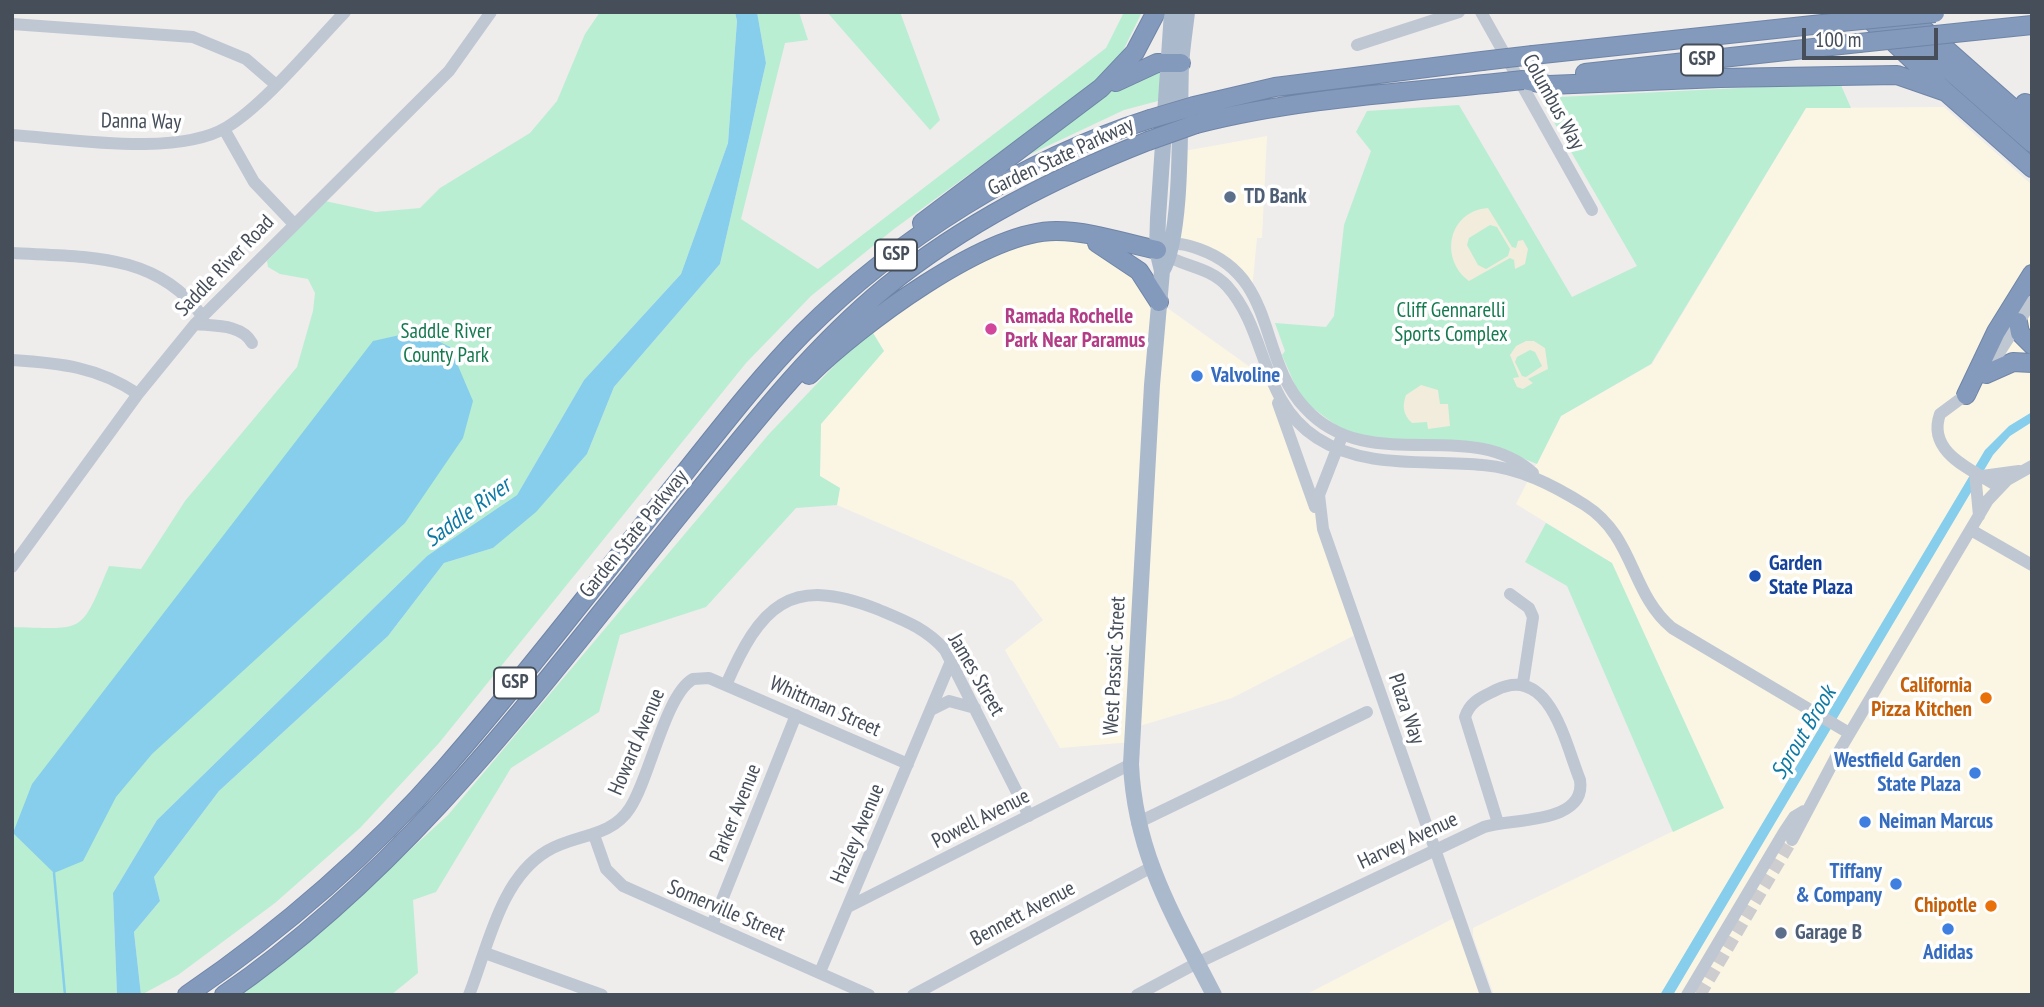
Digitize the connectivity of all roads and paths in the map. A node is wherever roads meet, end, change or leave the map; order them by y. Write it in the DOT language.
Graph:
graph roads {
  1 [pos="345,12"];
  2 [pos="491,12"];
  3 [pos="1156,12"];
  4 [pos="1172,12"];
  5 [pos="1187,12"];
  6 [pos="1459,12"];
  7 [pos="1480,12"];
  8 [pos="1862,12"];
  9 [pos="1883,12"];
  10 [pos="1943,12"];
  11 [pos="1915,13"];
  12 [pos="1935,13"];
  13 [pos="12,23"];
  14 [pos="2032,25"];
  15 [pos="1357,45"];
  16 [pos="1175,62"];
  17 [pos="1546,81"];
  18 [pos="275,84"];
  19 [pos="1946,92"];
  20 [pos="1081,104"];
  21 [pos="2030,106"];
  22 [pos="1195,115"];
  23 [pos="2032,124"];
  24 [pos="225,129"];
  25 [pos="12,135"];
  26 [pos="2032,143"];
  27 [pos="2032,169"];
  28 [pos="1592,210"];
  29 [pos="293,223"];
  30 [pos="1078,233"];
  31 [pos="12,253"];
  32 [pos="1165,255"];
  33 [pos="2032,274"];
  34 [pos="2032,301"];
  35 [pos="1159,302"];
  36 [pos="199,320"];
  37 [pos="2018,322"];
  38 [pos="805,332"];
  39 [pos="252,343"];
  40 [pos="2032,345"];
  41 [pos="12,360"];
  42 [pos="2032,362"];
  43 [pos="1986,374"];
  44 [pos="1271,382"];
  45 [pos="138,394"];
  46 [pos="1966,395"];
  47 [pos="1342,436"];
  48 [pos="1438,446"];
  49 [pos="1337,450"];
  50 [pos="1437,462"];
  51 [pos="2032,466"];
  52 [pos="2019,471"];
  53 [pos="1978,478"];
  54 [pos="1541,481"];
  55 [pos="1999,487"];
  56 [pos="691,500"];
  57 [pos="1979,516"];
  58 [pos="1323,529"];
  59 [pos="1971,530"];
  60 [pos="2032,565"];
  61 [pos="12,568"];
  62 [pos="1510,594"];
  63 [pos="951,661"];
  64 [pos="1523,683"];
  65 [pos="726,685"];
  66 [pos="975,708"];
  67 [pos="931,710"];
  68 [pos="1367,712"];
  69 [pos="796,715"];
  70 [pos="1849,733"];
  71 [pos="908,764"];
  72 [pos="1131,764"];
  73 [pos="1804,811"];
  74 [pos="1029,816"];
  75 [pos="1137,822"];
  76 [pos="1498,823"];
  77 [pos="594,835"];
  78 [pos="1792,840"];
  79 [pos="1435,849"];
  80 [pos="1150,868"];
  81 [pos="848,907"];
  82 [pos="712,925"];
  83 [pos="485,953"];
  84 [pos="1197,963"];
  85 [pos="820,972"];
  86 [pos="936,988"];
  87 [pos="580,990"];
  88 [pos="187,995"];
  89 [pos="224,995"];
  90 [pos="469,995"];
  91 [pos="602,995"];
  92 [pos="869,995"];
  93 [pos="913,995"];
  94 [pos="1137,995"];
  95 [pos="1214,995"];
  96 [pos="1486,995"];
  97 [pos="1687,995"];
  1 -- 18 [label="street, Danna Way"];
  2 -- 29 [label="street, Saddle River Road"];
  3 -- 20 [label="highway"];
  4 -- 16 [label="main road"];
  5 -- 16 [label="main road"];
  6 -- 15 [label="street"];
  7 -- 28 [label="street, Columbus Way"];
  8 -- 19 [label="highway"];
  9 -- 26 [label="highway"];
  10 -- 12 [label="highway, Garden State Parkway / GSP"];
  11 -- 12 [label="highway, Garden State Parkway / GSP, bridge"];
  11 -- 21 [label="highway"];
  11 -- 22 [label="highway, Garden State Parkway / GSP, bridge"];
  11 -- 23 [label="highway"];
  13 -- 18 [label="street"];
  14 -- 17 [label="highway, GSP, bridge"];
  16 -- 20 [label="highway"];
  16 -- 32 [label="main road, West Passaic Street"];
  17 -- 19 [label="highway"];
  17 -- 22 [label="highway, Garden State Parkway / GSP, bridge"];
  18 -- 24 [label="street, Danna Way"];
  19 -- 27 [label="highway"];
  20 -- 38 [label="highway"];
  22 -- 38 [label="highway, Garden State Parkway / GSP, bridge"];
  22 -- 56 [label="highway, Garden State Parkway / GSP, bridge"];
  24 -- 25 [label="street, Danna Way"];
  24 -- 29 [label="street"];
  29 -- 36 [label="street, Saddle River Road"];
  30 -- 32 [label="highway"];
  30 -- 35 [label="highway"];
  30 -- 56 [label="highway"];
  31 -- 36 [label="street"];
  32 -- 35 [label="main road, West Passaic Street"];
  32 -- 44 [label="street"];
  32 -- 47 [label="street"];
  33 -- 46 [label="highway"];
  34 -- 37 [label="street"];
  35 -- 72 [label="main road, West Passaic Street"];
  36 -- 39 [label="street"];
  36 -- 45 [label="street, Saddle River Road"];
  37 -- 40 [label="highway"];
  37 -- 43 [label="street"];
  38 -- 88 [label="highway, Garden State Parkway / GSP"];
  41 -- 45 [label="street"];
  42 -- 43 [label="highway"];
  43 -- 46 [label="street"];
  44 -- 49 [label="street"];
  44 -- 58 [label="street"];
  45 -- 61 [label="street, Saddle River Road"];
  46 -- 53 [label="street"];
  47 -- 48 [label="street"];
  47 -- 49 [label="street, Plaza Way"];
  48 -- 50 [label="street"];
  48 -- 54 [label="street"];
  49 -- 50 [label="street"];
  49 -- 58 [label="street, Plaza Way"];
  50 -- 54 [label="street"];
  51 -- 52 [label="street"];
  52 -- 53 [label="street"];
  52 -- 55 [label="street"];
  53 -- 55 [label="street"];
  53 -- 57 [label="street"];
  54 -- 70 [label="street"];
  55 -- 57 [label="street"];
  56 -- 89 [label="highway, Garden State Parkway / GSP"];
  57 -- 59 [label="street"];
  58 -- 79 [label="street, Plaza Way"];
  59 -- 60 [label="street"];
  59 -- 70 [label="street"];
  62 -- 64 [label="street"];
  63 -- 65 [label="street, James Street"];
  63 -- 66 [label="street, James Street"];
  63 -- 67 [label="street, Hazley Avenue"];
  64 -- 76 [label="street"];
  64 -- 76 [label="street, Harvey Avenue"];
  65 -- 69 [label="street, Whittman Street"];
  65 -- 77 [label="street, Howard Avenue"];
  66 -- 67 [label="street"];
  66 -- 74 [label="street, James Street"];
  67 -- 71 [label="street, Hazley Avenue"];
  68 -- 75 [label="street"];
  69 -- 71 [label="street, Whittman Street"];
  69 -- 82 [label="street, Parker Avenue"];
  70 -- 73 [label="street"];
  71 -- 81 [label="street, Hazley Avenue"];
  72 -- 74 [label="street, Powell Avenue"];
  72 -- 75 [label="main road, West Passaic Street"];
  73 -- 78 [label="street"];
  73 -- 97 [label="street"];
  74 -- 81 [label="street, Powell Avenue"];
  75 -- 80 [label="main road, West Passaic Street"];
  76 -- 79 [label="street, Harvey Avenue"];
  77 -- 82 [label="street, Somerville Street"];
  77 -- 83 [label="street, Howard Avenue"];
  79 -- 84 [label="street, Harvey Avenue"];
  79 -- 96 [label="street, Plaza Way"];
  80 -- 84 [label="main road, West Passaic Street"];
  80 -- 86 [label="street, Bennett Avenue"];
  81 -- 85 [label="street, Hazley Avenue"];
  82 -- 85 [label="street, Somerville Street"];
  83 -- 87 [label="street"];
  83 -- 90 [label="street, Howard Avenue"];
  84 -- 94 [label="street, Harvey Avenue"];
  84 -- 95 [label="main road, West Passaic Street"];
  85 -- 92 [label="street, Somerville Street"];
  86 -- 93 [label="street, Bennett Avenue"];
  87 -- 91 [label="street"];
}
